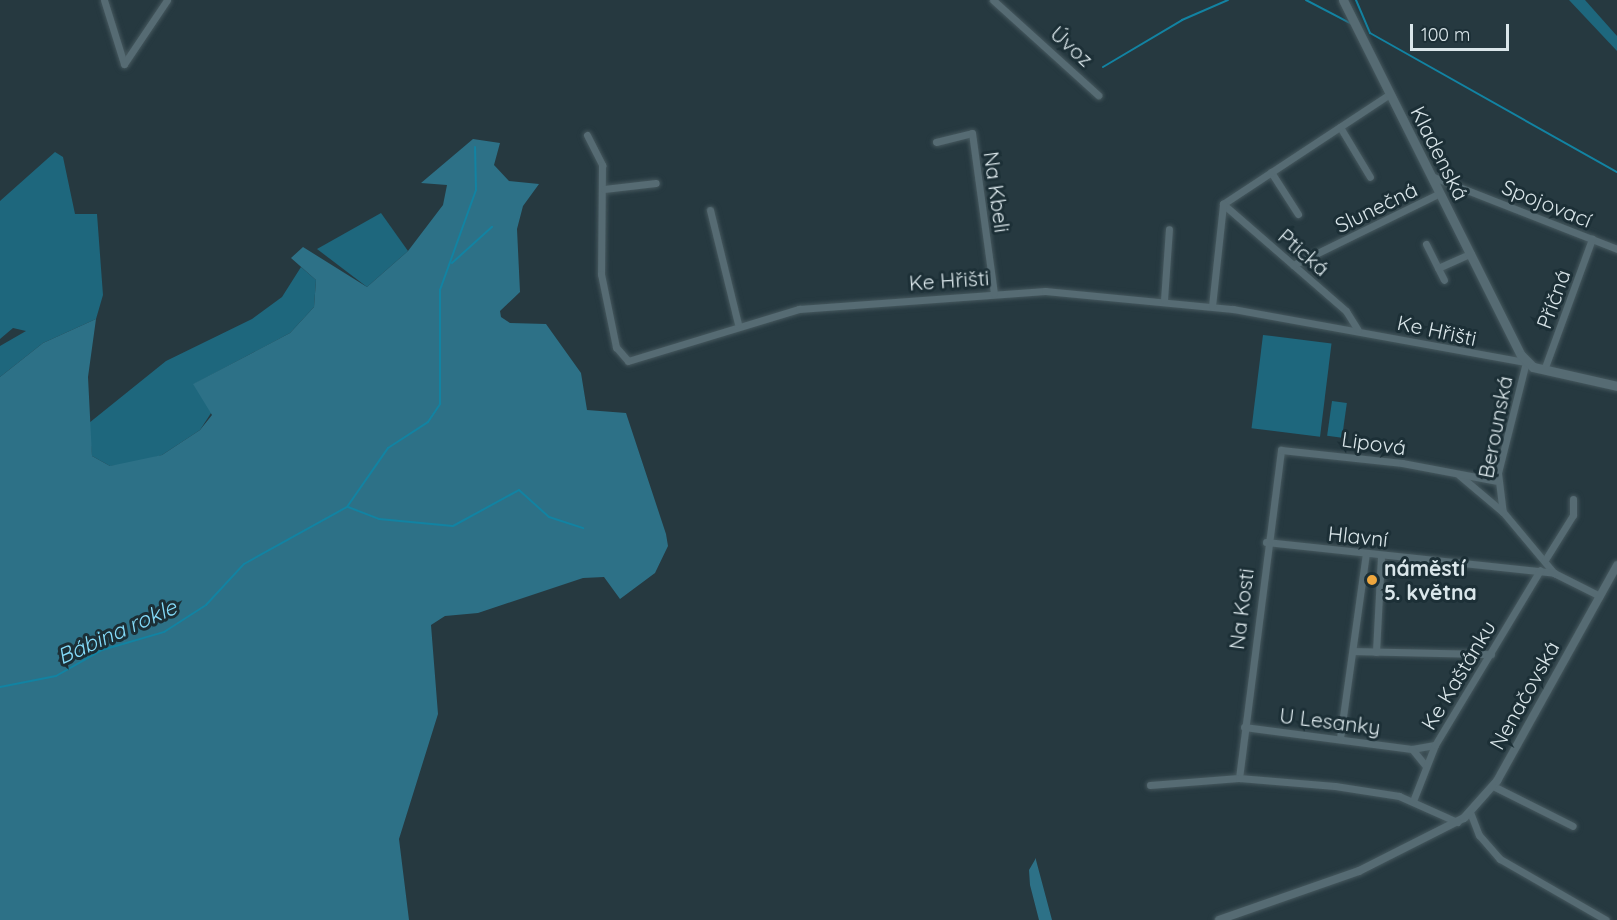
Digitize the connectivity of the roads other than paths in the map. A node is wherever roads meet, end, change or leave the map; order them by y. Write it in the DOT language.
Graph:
graph roads {
  1 [pos="104,0"];
  2 [pos="167,0"];
  3 [pos="993,0"];
  4 [pos="1343,0"];
  5 [pos="1390,94"];
  6 [pos="1098,95"];
  7 [pos="1340,128"];
  8 [pos="587,135"];
  9 [pos="936,142"];
  10 [pos="1271,172"];
  11 [pos="1431,176"];
  12 [pos="1370,177"];
  13 [pos="656,183"];
  14 [pos="604,189"];
  15 [pos="1440,193"];
  16 [pos="1223,204"];
  17 [pos="710,210"];
  18 [pos="1298,214"];
  19 [pos="1169,229"];
  20 [pos="1592,239"];
  21 [pos="1426,244"];
  22 [pos="1617,249"];
  23 [pos="1471,253"];
  24 [pos="1293,265"];
  25 [pos="1438,268"];
  26 [pos="1444,280"];
  27 [pos="994,293"];
  28 [pos="1164,300"];
  29 [pos="1212,306"];
  30 [pos="738,324"];
  31 [pos="1358,330"];
  32 [pos="1526,362"];
  33 [pos="1544,370"];
  34 [pos="1617,386"];
  35 [pos="1284,448"];
  36 [pos="1458,474"];
  37 [pos="1497,481"];
  38 [pos="1573,499"];
  39 [pos="1503,512"];
  40 [pos="1266,542"];
  41 [pos="1366,554"];
  42 [pos="1381,555"];
  43 [pos="1545,560"];
  44 [pos="1617,566"];
  45 [pos="1540,570"];
  46 [pos="1554,573"];
  47 [pos="1600,596"];
  48 [pos="1354,651"];
  49 [pos="1376,652"];
  50 [pos="1491,654"];
  51 [pos="1244,727"];
  52 [pos="1340,738"];
  53 [pos="1435,745"];
  54 [pos="1412,749"];
  55 [pos="1425,765"];
  56 [pos="1239,778"];
  57 [pos="1150,785"];
  58 [pos="1493,786"];
  59 [pos="1413,801"];
  60 [pos="1470,812"];
  61 [pos="1457,822"];
  62 [pos="1573,826"];
  63 [pos="1219,920"];
  64 [pos="1606,920"];
  1 -- 2 [label="street"];
  3 -- 6 [label="street, Úvoz"];
  4 -- 5 [label="main road, Kladenská"];
  5 -- 7 [label="street"];
  5 -- 11 [label="main road, Kladenská"];
  7 -- 10 [label="street"];
  7 -- 12 [label="street"];
  8 -- 14 [label="street, Ke Hřišti"];
  9 -- 27 [label="street, Na Kbeli"];
  10 -- 16 [label="street"];
  10 -- 18 [label="street"];
  11 -- 15 [label="main road, Kladenská"];
  11 -- 20 [label="street, Spojovací"];
  13 -- 14 [label="street"];
  14 -- 30 [label="street, Ke Hřišti"];
  15 -- 23 [label="main road, Kladenská"];
  15 -- 24 [label="street, Slunečná"];
  16 -- 24 [label="street, Ptická"];
  16 -- 29 [label="street"];
  17 -- 30 [label="street"];
  19 -- 28 [label="street"];
  20 -- 22 [label="street, Spojovací"];
  20 -- 33 [label="street, Příčná"];
  21 -- 25 [label="street"];
  23 -- 25 [label="street"];
  23 -- 32 [label="main road, Kladenská"];
  24 -- 31 [label="street, Ptická"];
  25 -- 26 [label="street"];
  27 -- 28 [label="street, Ke Hřišti"];
  27 -- 30 [label="street, Ke Hřišti"];
  28 -- 29 [label="street, Ke Hřišti"];
  29 -- 31 [label="street, Ke Hřišti"];
  31 -- 32 [label="street, Ke Hřišti"];
  32 -- 33 [label="main road"];
  32 -- 37 [label="street, Berounská"];
  33 -- 34 [label="main road"];
  35 -- 36 [label="street, Lipová"];
  35 -- 40 [label="street, Na Kosti"];
  36 -- 37 [label="street, Lipová"];
  36 -- 39 [label="street"];
  37 -- 39 [label="street, Berounská"];
  38 -- 43 [label="street"];
  39 -- 43 [label="street"];
  40 -- 41 [label="street, Hlavní"];
  40 -- 51 [label="street, Na Kosti"];
  41 -- 42 [label="street, Hlavní"];
  41 -- 48 [label="street"];
  42 -- 45 [label="street, Hlavní"];
  42 -- 49 [label="street"];
  43 -- 46 [label="street"];
  44 -- 47 [label="street, Nenačovská"];
  45 -- 46 [label="street, Hlavní"];
  45 -- 50 [label="street, Ke Kaštánku"];
  46 -- 47 [label="street"];
  47 -- 58 [label="street, Nenačovská"];
  48 -- 49 [label="street"];
  48 -- 52 [label="street"];
  49 -- 50 [label="street"];
  50 -- 53 [label="street, Ke Kaštánku"];
  51 -- 52 [label="street, U Lesanky"];
  51 -- 56 [label="street, Na Kosti"];
  52 -- 54 [label="street, U Lesanky"];
  53 -- 54 [label="street, U Lesanky"];
  53 -- 55 [label="street, Ke Kaštánku"];
  54 -- 55 [label="street"];
  55 -- 59 [label="street, Ke Kaštánku"];
  56 -- 57 [label="street"];
  56 -- 59 [label="street"];
  58 -- 60 [label="street, Nenačovská"];
  58 -- 62 [label="street"];
  59 -- 61 [label="street"];
  60 -- 61 [label="street, Nenačovská"];
  60 -- 64 [label="street"];
  61 -- 63 [label="street, Nenačovská"];
}
